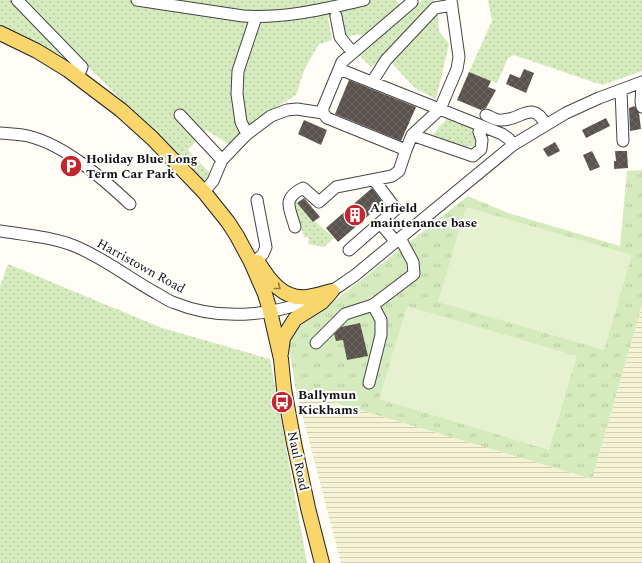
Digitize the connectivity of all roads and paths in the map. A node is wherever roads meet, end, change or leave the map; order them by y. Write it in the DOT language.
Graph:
graph roads {
  1 [pos="17,0"];
  2 [pos="137,0"];
  3 [pos="364,0"];
  4 [pos="411,0"];
  5 [pos="451,3"];
  6 [pos="336,16"];
  7 [pos="256,17"];
  8 [pos="0,33"];
  9 [pos="353,53"];
  10 [pos="339,69"];
  11 [pos="78,77"];
  12 [pos="372,82"];
  13 [pos="642,83"];
  14 [pos="621,90"];
  15 [pos="642,107"];
  16 [pos="440,109"];
  17 [pos="323,113"];
  18 [pos="180,115"];
  19 [pos="486,115"];
  20 [pos="546,125"];
  21 [pos="482,126"];
  22 [pos="0,133"];
  23 [pos="248,134"];
  24 [pos="412,135"];
  25 [pos="623,141"];
  26 [pos="513,145"];
  27 [pos="406,150"];
  28 [pos="222,160"];
  29 [pos="374,180"];
  30 [pos="204,192"];
  31 [pos="257,200"];
  32 [pos="130,204"];
  33 [pos="380,223"];
  34 [pos="294,228"];
  35 [pos="0,231"];
  36 [pos="236,236"];
  37 [pos="398,240"];
  38 [pos="349,250"];
  39 [pos="257,260"];
  40 [pos="332,291"];
  41 [pos="374,305"];
  42 [pos="270,311"];
  43 [pos="316,343"];
  44 [pos="281,360"];
  45 [pos="369,383"];
  46 [pos="322,563"];
  1 -- 11 [label="street"];
  2 -- 7 [label="street"];
  3 -- 7 [label="street"];
  4 -- 9 [label="street"];
  5 -- 12 [label="street"];
  5 -- 16 [label="street"];
  6 -- 9 [label="street"];
  7 -- 23 [label="street"];
  8 -- 11 [label="main road"];
  9 -- 10 [label="street"];
  10 -- 12 [label="street"];
  10 -- 17 [label="street"];
  11 -- 30 [label="main road"];
  12 -- 16 [label="street"];
  13 -- 14 [label="street, Harristown Road"];
  13 -- 15 [label="street"];
  14 -- 20 [label="street, Harristown Road"];
  14 -- 25 [label="street"];
  16 -- 21 [label="street"];
  16 -- 24 [label="street"];
  17 -- 23 [label="street"];
  17 -- 27 [label="street"];
  18 -- 28 [label="street"];
  19 -- 20 [label="street"];
  20 -- 26 [label="street, Harristown Road"];
  21 -- 24 [label="street"];
  21 -- 26 [label="street"];
  22 -- 32 [label="street"];
  23 -- 28 [label="street"];
  24 -- 27 [label="street"];
  26 -- 37 [label="street, Harristown Road"];
  27 -- 29 [label="street"];
  28 -- 30 [label="street"];
  29 -- 33 [label="street"];
  29 -- 34 [label="street"];
  30 -- 36 [label="main road"];
  31 -- 39 [label="street"];
  33 -- 37 [label="street"];
  33 -- 38 [label="street"];
  35 -- 42 [label="street, Harristown Road"];
  36 -- 39 [label="main road"];
  36 -- 42 [label="main road, Naul Road"];
  37 -- 40 [label="street, Harristown Road"];
  37 -- 41 [label="street"];
  39 -- 40 [label="main road, one-way"];
  40 -- 42 [label="street, Harristown Road"];
  40 -- 44 [label="main road"];
  41 -- 43 [label="street"];
  41 -- 45 [label="street"];
  42 -- 44 [label="main road, Naul Road"];
  44 -- 46 [label="main road, Naul Road"];
}
